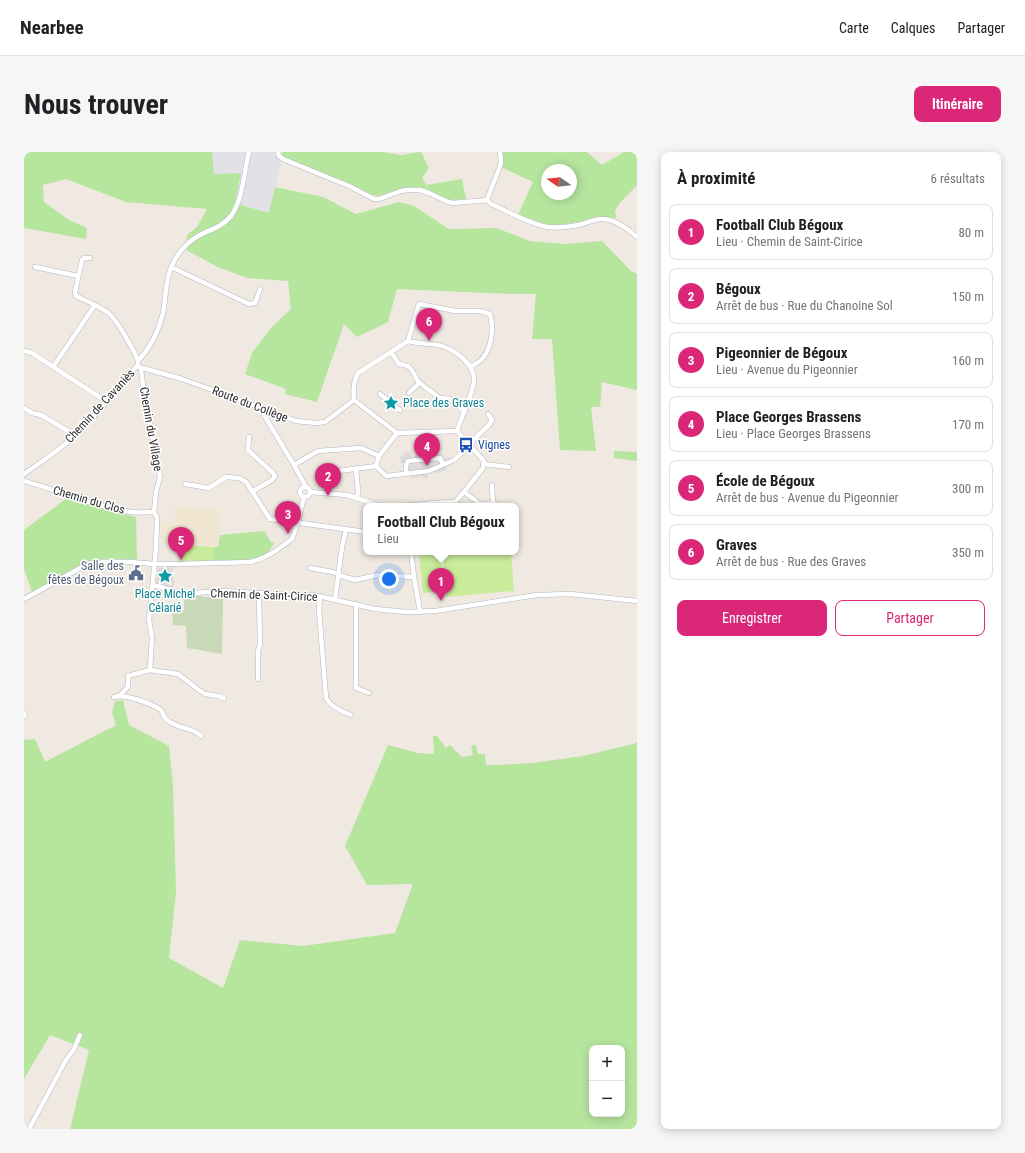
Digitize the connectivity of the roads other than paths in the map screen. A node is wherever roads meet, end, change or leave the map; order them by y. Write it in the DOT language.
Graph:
graph roads {
  1 [pos="249,152"];
  2 [pos="278,152"];
  3 [pos="500,152"];
  4 [pos="487,200"];
  5 [pos="637,237"];
  6 [pos="90,258"];
  7 [pos="35,267"];
  8 [pos="171,268"];
  9 [pos="78,276"];
  10 [pos="260,290"];
  11 [pos="94,305"];
  12 [pos="408,341"];
  13 [pos="24,351"];
  14 [pos="391,352"];
  15 [pos="139,365"];
  16 [pos="53,367"];
  17 [pos="470,367"];
  18 [pos="419,383"];
  19 [pos="409,393"];
  20 [pos="380,394"];
  21 [pos="354,400"];
  22 [pos="107,402"];
  23 [pos="24,408"];
  24 [pos="265,409"];
  25 [pos="400,410"];
  26 [pos="464,411"];
  27 [pos="488,414"];
  28 [pos="457,431"];
  29 [pos="397,433"];
  30 [pos="75,435"];
  31 [pos="249,437"];
  32 [pos="470,445"];
  33 [pos="379,456"];
  34 [pos="443,464"];
  35 [pos="483,464"];
  36 [pos="294,466"];
  37 [pos="376,466"];
  38 [pos="509,467"];
  39 [pos="356,469"];
  40 [pos="339,471"];
  41 [pos="406,473"];
  42 [pos="24,474"];
  43 [pos="24,481"];
  44 [pos="185,484"];
  45 [pos="492,485"];
  46 [pos="306,487"];
  47 [pos="252,491"];
  48 [pos="310,492"];
  49 [pos="464,492"];
  50 [pos="304,497"];
  51 [pos="357,498"];
  52 [pos="372,503"];
  53 [pos="434,503"];
  54 [pos="479,503"];
  55 [pos="492,503"];
  56 [pos="154,512"];
  57 [pos="298,522"];
  58 [pos="346,530"];
  59 [pos="363,531"];
  60 [pos="411,555"];
  61 [pos="154,564"];
  62 [pos="310,568"];
  63 [pos="338,574"];
  64 [pos="414,577"];
  65 [pos="153,585"];
  66 [pos="259,593"];
  67 [pos="320,596"];
  68 [pos="24,599"];
  69 [pos="335,599"];
  70 [pos="637,601"];
  71 [pos="356,604"];
  72 [pos="420,612"];
  73 [pos="150,670"];
  74 [pos="258,679"];
  75 [pos="369,693"];
  76 [pos="224,698"];
  77 [pos="351,716"];
  78 [pos="201,736"];
  79 [pos="80,1035"];
  80 [pos="30,1129"];
  1 -- 8 [label="street, Chemin de Cavaniès"];
  2 -- 4 [label="street"];
  3 -- 4 [label="street"];
  4 -- 5 [label="street"];
  6 -- 9 [label="street"];
  7 -- 9 [label="street"];
  8 -- 10 [label="street"];
  8 -- 15 [label="street, Chemin de Cavaniès"];
  9 -- 11 [label="street"];
  11 -- 15 [label="street"];
  11 -- 16 [label="street"];
  12 -- 14 [label="street"];
  12 -- 17 [label="street"];
  12 -- 17 [label="street"];
  13 -- 16 [label="street"];
  14 -- 18 [label="street"];
  14 -- 21 [label="street"];
  15 -- 22 [label="street, Chemin de Cavaniès"];
  15 -- 24 [label="street, Route du Collège"];
  15 -- 56 [label="street, Chemin du Village"];
  16 -- 22 [label="street"];
  17 -- 26 [label="street"];
  18 -- 19 [label="street"];
  18 -- 26 [label="street"];
  20 -- 25 [label="street"];
  21 -- 24 [label="street, Route du Collège"];
  21 -- 29 [label="street"];
  22 -- 30 [label="street, Chemin de Cavaniès"];
  23 -- 30 [label="street"];
  24 -- 36 [label="street"];
  26 -- 28 [label="street"];
  27 -- 32 [label="street"];
  28 -- 29 [label="street"];
  28 -- 32 [label="street"];
  29 -- 33 [label="street"];
  30 -- 42 [label="street, Chemin de Cavaniès"];
  31 -- 47 [label="street"];
  32 -- 34 [label="street"];
  32 -- 35 [label="street"];
  33 -- 36 [label="street"];
  33 -- 37 [label="street"];
  34 -- 41 [label="street"];
  34 -- 41 [label="street"];
  35 -- 38 [label="street"];
  35 -- 49 [label="street"];
  36 -- 46 [label="street"];
  37 -- 39 [label="street"];
  37 -- 41 [label="street"];
  39 -- 40 [label="street"];
  39 -- 51 [label="street"];
  43 -- 56 [label="street, Chemin du Clos"];
  44 -- 47 [label="street"];
  45 -- 55 [label="street"];
  46 -- 48 [label="street"];
  46 -- 50 [label="street"];
  47 -- 57 [label="street"];
  48 -- 50 [label="street"];
  48 -- 51 [label="street"];
  49 -- 53 [label="street"];
  49 -- 54 [label="street"];
  50 -- 57 [label="street"];
  51 -- 52 [label="street"];
  56 -- 61 [label="street, Chemin du Village"];
  57 -- 58 [label="street"];
  57 -- 61 [label="street"];
  58 -- 59 [label="street"];
  58 -- 63 [label="street"];
  60 -- 64 [label="street"];
  61 -- 65 [label="street, Chemin du Village"];
  61 -- 68 [label="street"];
  62 -- 63 [label="street"];
  63 -- 64 [label="street"];
  63 -- 69 [label="street"];
  64 -- 72 [label="street"];
  65 -- 66 [label="street, Chemin de Saint-Cirice"];
  65 -- 73 [label="street, Chemin du Village"];
  66 -- 67 [label="street, Chemin de Saint-Cirice"];
  66 -- 74 [label="street"];
  67 -- 69 [label="street, Chemin de Saint-Cirice"];
  67 -- 77 [label="street"];
  69 -- 71 [label="street, Chemin de Saint-Cirice"];
  70 -- 72 [label="street, Chemin de Saint-Cirice"];
  71 -- 72 [label="street, Chemin de Saint-Cirice"];
  71 -- 75 [label="street"];
  73 -- 76 [label="street"];
  73 -- 78 [label="street"];
  79 -- 80 [label="street"];
}
